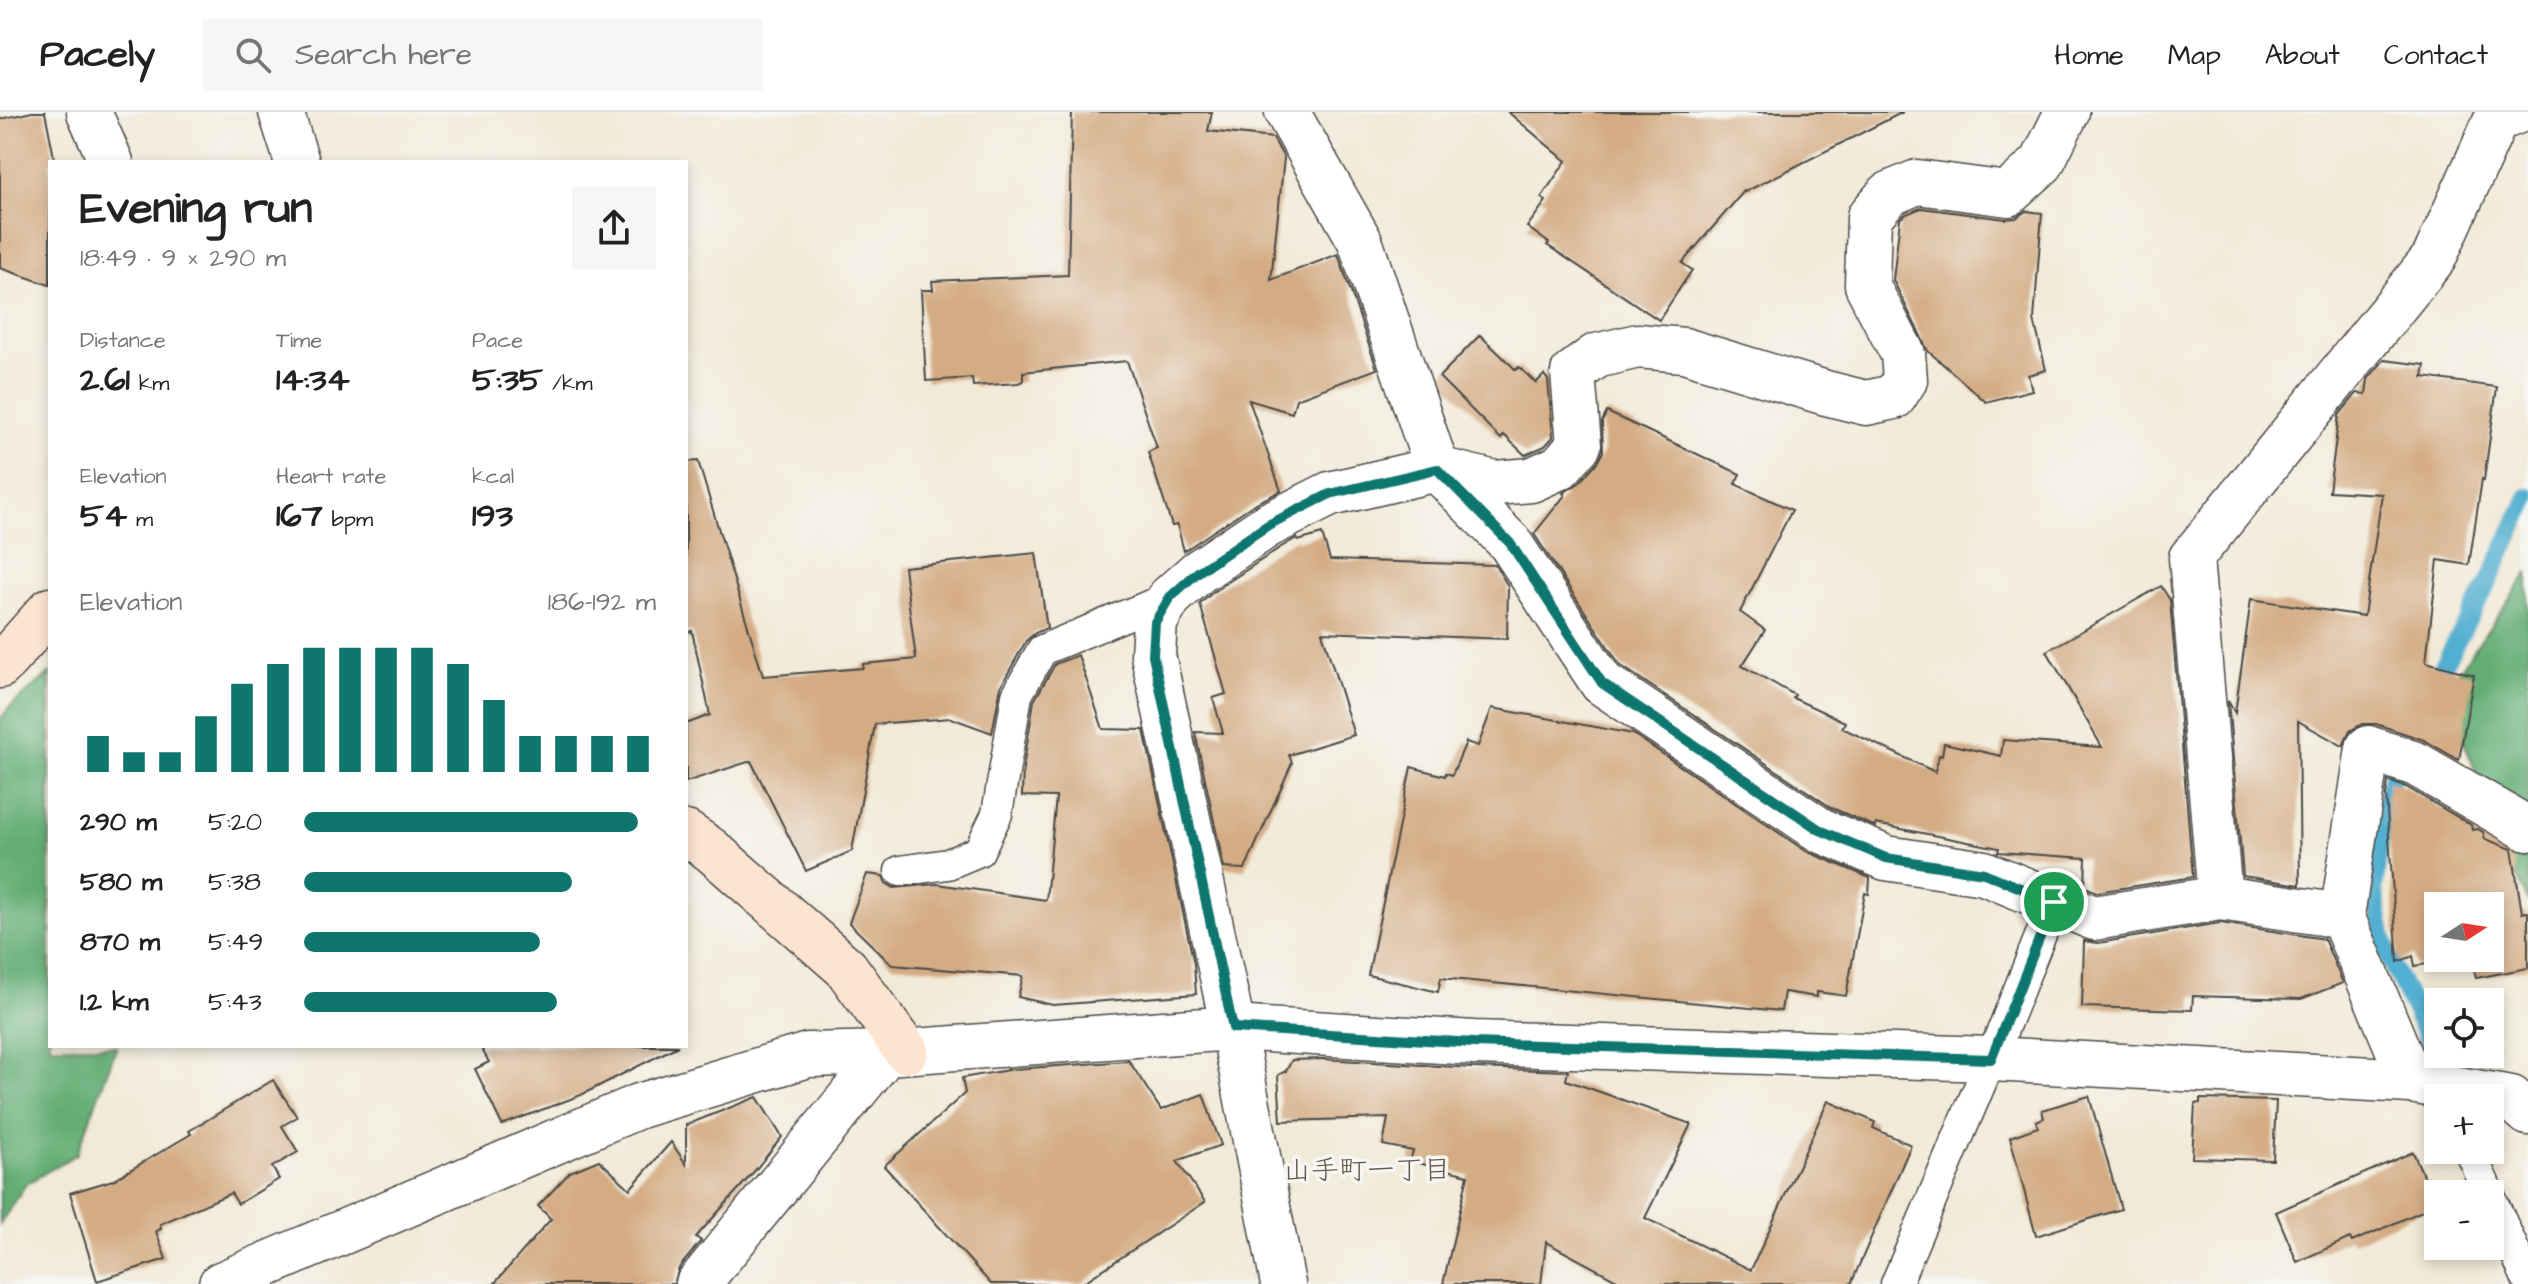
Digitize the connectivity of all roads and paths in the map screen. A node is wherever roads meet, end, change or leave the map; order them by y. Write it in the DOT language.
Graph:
graph roads {
  1 [pos="89,112"];
  2 [pos="281,112"];
  3 [pos="1287,112"];
  4 [pos="2067,112"];
  5 [pos="2516,112"];
  6 [pos="110,160"];
  7 [pos="296,160"];
  8 [pos="1437,469"];
  9 [pos="1170,597"];
  10 [pos="48,612"];
  11 [pos="0,666"];
  12 [pos="2528,829"];
  13 [pos="688,834"];
  14 [pos="900,871"];
  15 [pos="2220,898"];
  16 [pos="2054,902"];
  17 [pos="2342,916"];
  18 [pos="1233,1028"];
  19 [pos="896,1052"];
  20 [pos="1991,1059"];
  21 [pos="2430,1084"];
  22 [pos="2424,1087"];
  23 [pos="2504,1097"];
  24 [pos="2528,1113"];
  25 [pos="2504,1228"];
  26 [pos="2528,1281"];
  27 [pos="221,1284"];
  28 [pos="698,1284"];
  29 [pos="1283,1284"];
  30 [pos="1896,1284"];
  1 -- 6 [label="street"];
  2 -- 7 [label="street"];
  3 -- 8 [label="street"];
  4 -- 8 [label="street"];
  5 -- 15 [label="street"];
  8 -- 9 [label="street"];
  8 -- 16 [label="street"];
  9 -- 14 [label="lane"];
  9 -- 18 [label="street"];
  10 -- 11 [label="street"];
  12 -- 17 [label="street"];
  13 -- 19 [label="street"];
  15 -- 16 [label="street"];
  15 -- 17 [label="street"];
  16 -- 20 [label="lane"];
  17 -- 21 [label="street"];
  18 -- 19 [label="street"];
  18 -- 20 [label="street"];
  18 -- 29 [label="street"];
  19 -- 27 [label="street"];
  19 -- 28 [label="street"];
  20 -- 22 [label="street"];
  20 -- 30 [label="lane"];
  23 -- 24 [label="street"];
  25 -- 26 [label="lane"];
}
